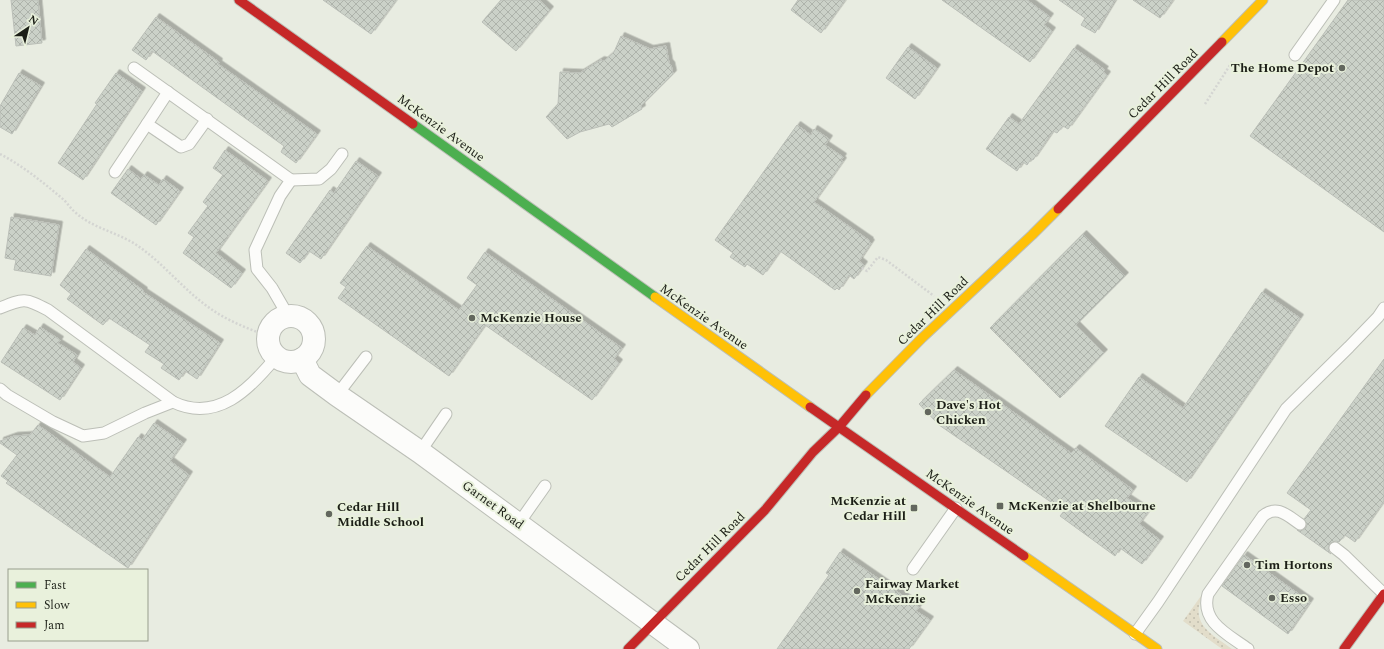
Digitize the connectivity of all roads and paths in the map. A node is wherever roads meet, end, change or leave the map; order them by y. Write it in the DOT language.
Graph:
graph roads {
  1 [pos="240,0"];
  2 [pos="1334,0"];
  3 [pos="1260,1"];
  4 [pos="1295,55"];
  5 [pos="134,68"];
  6 [pos="168,92"];
  7 [pos="207,119"];
  8 [pos="147,124"];
  9 [pos="0,154"];
  10 [pos="342,154"];
  11 [pos="115,172"];
  12 [pos="291,180"];
  13 [pos="862,268"];
  14 [pos="934,296"];
  15 [pos="0,308"];
  16 [pos="1382,316"];
  17 [pos="286,317"];
  18 [pos="268,336"];
  19 [pos="276,356"];
  20 [pos="366,357"];
  21 [pos="302,359"];
  22 [pos="0,389"];
  23 [pos="337,396"];
  24 [pos="173,402"];
  25 [pos="446,414"];
  26 [pos="839,427"];
  27 [pos="420,452"];
  28 [pos="544,486"];
  29 [pos="956,508"];
  30 [pos="518,523"];
  31 [pos="1300,524"];
  32 [pos="1335,548"];
  33 [pos="913,569"];
  34 [pos="1384,594"];
  35 [pos="653,624"];
  36 [pos="1135,634"];
  37 [pos="628,649"];
  38 [pos="688,649"];
  39 [pos="1157,649"];
  40 [pos="1248,649"];
  41 [pos="1344,649"];
  1 -- 26 [label="main road, McKenzie Avenue"];
  2 -- 4 [label="lane"];
  3 -- 26 [label="main road, Cedar Hill Road"];
  5 -- 6 [label="lane"];
  6 -- 7 [label="lane"];
  6 -- 8 [label="lane"];
  7 -- 8 [label="lane"];
  7 -- 12 [label="lane"];
  8 -- 11 [label="lane"];
  9 -- 18 [label="path"];
  10 -- 12 [label="lane"];
  12 -- 17 [label="lane"];
  13 -- 14 [label="path"];
  15 -- 24 [label="lane"];
  16 -- 36 [label="lane"];
  17 -- 18 [label="street"];
  17 -- 21 [label="street"];
  18 -- 19 [label="street"];
  19 -- 21 [label="street"];
  19 -- 24 [label="lane"];
  20 -- 23 [label="lane"];
  21 -- 23 [label="street, Garnet Road"];
  22 -- 24 [label="lane"];
  23 -- 27 [label="street, Garnet Road"];
  25 -- 27 [label="lane"];
  26 -- 29 [label="main road, McKenzie Avenue"];
  26 -- 35 [label="main road, Cedar Hill Road"];
  27 -- 30 [label="street, Garnet Road"];
  28 -- 30 [label="lane"];
  29 -- 33 [label="lane"];
  29 -- 36 [label="main road, McKenzie Avenue"];
  30 -- 35 [label="street, Garnet Road"];
  31 -- 40 [label="lane"];
  32 -- 34 [label="lane"];
  34 -- 41 [label="main road"];
  35 -- 37 [label="main road, Cedar Hill Road"];
  35 -- 38 [label="street, Garnet Road"];
  36 -- 39 [label="main road, McKenzie Avenue"];
}
